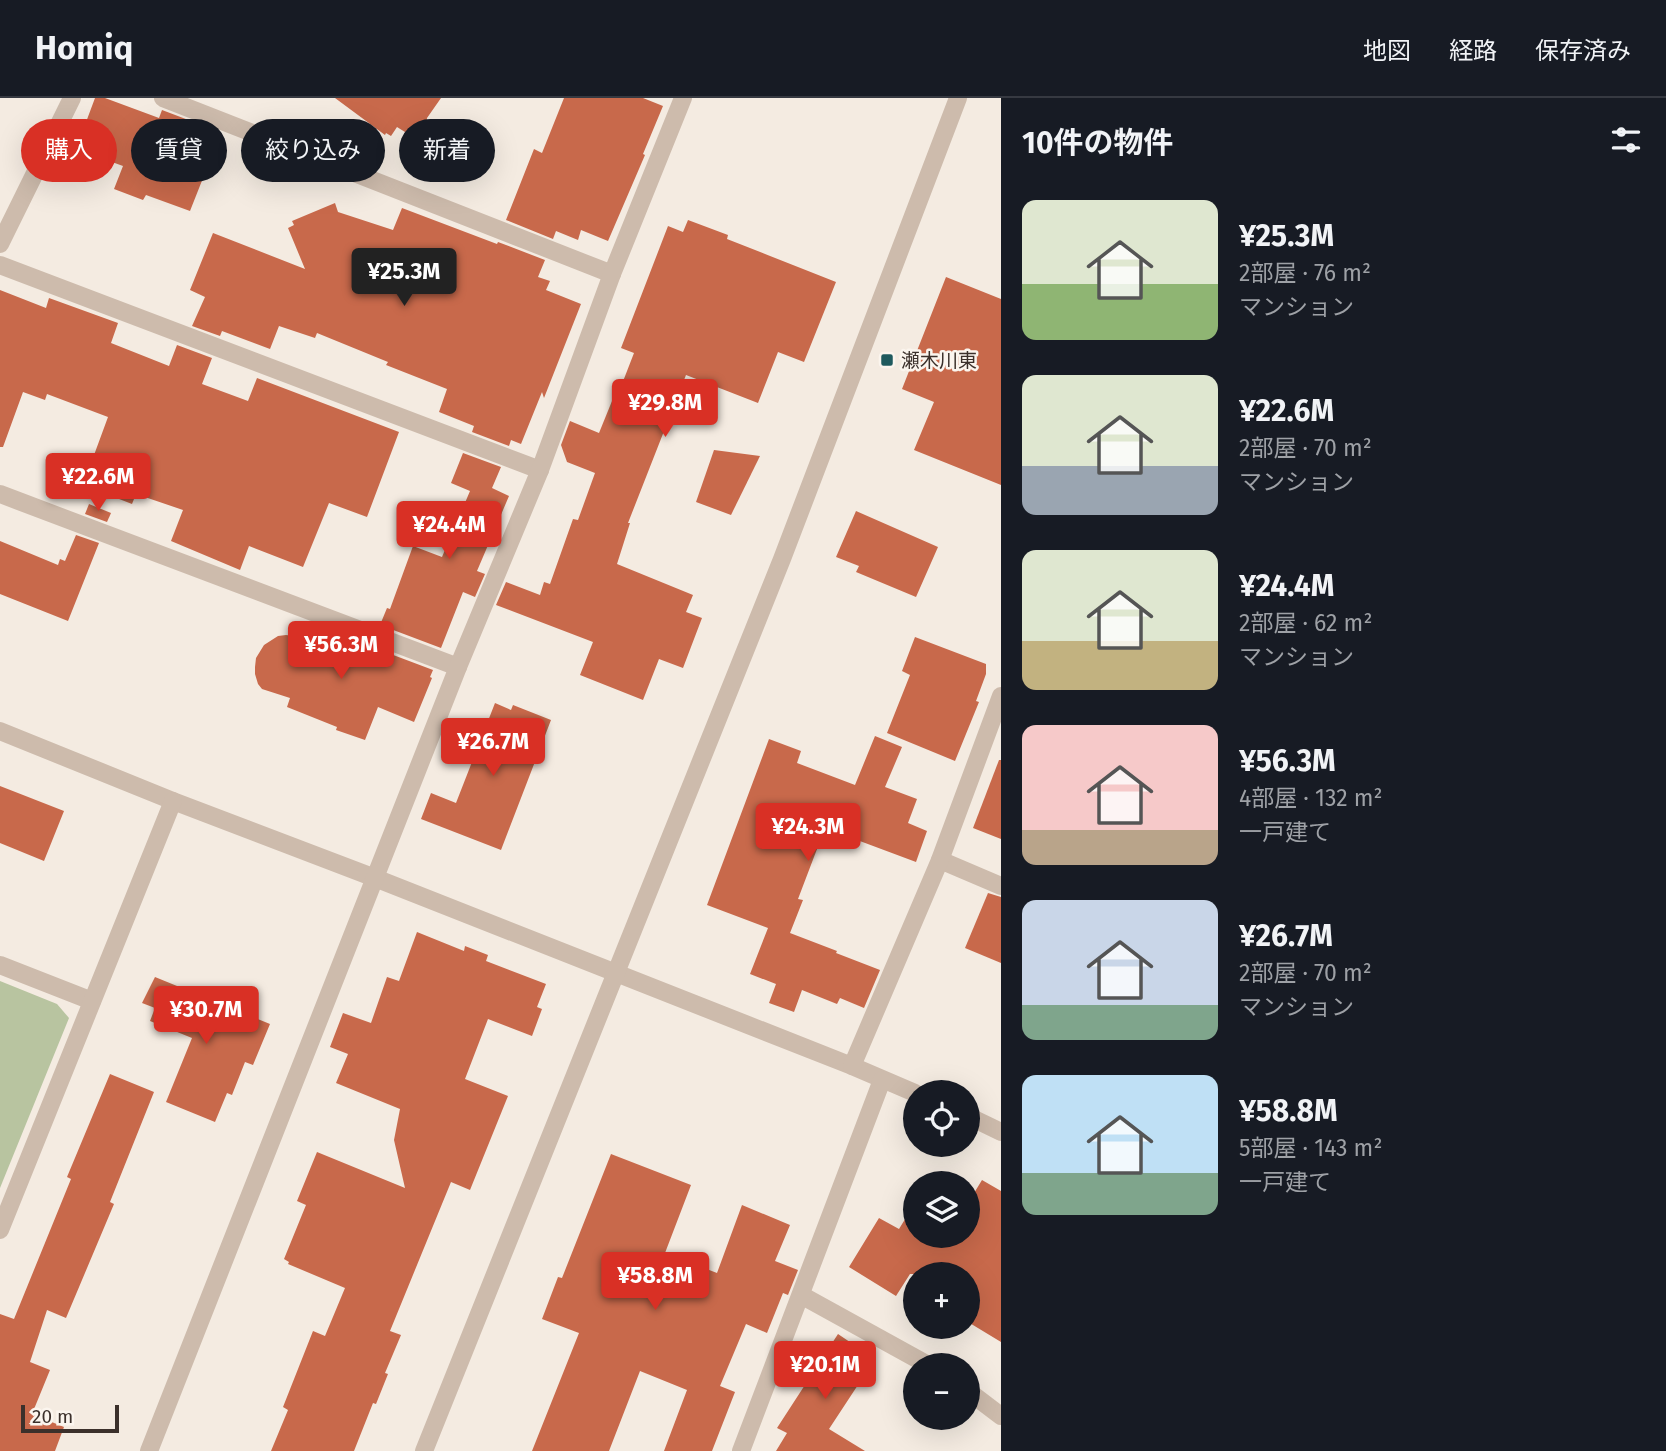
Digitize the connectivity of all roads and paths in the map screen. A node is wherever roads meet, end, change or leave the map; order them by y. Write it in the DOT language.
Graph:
graph roads {
  1 [pos="72,98"];
  2 [pos="163,98"];
  3 [pos="683,98"];
  4 [pos="958,98"];
  5 [pos="0,244"];
  6 [pos="0,265"];
  7 [pos="612,274"];
  8 [pos="540,470"];
  9 [pos="0,494"];
  10 [pos="458,667"];
  11 [pos="1001,696"];
  12 [pos="0,731"];
  13 [pos="173,801"];
  14 [pos="940,860"];
  15 [pos="375,878"];
  16 [pos="1001,886"];
  17 [pos="0,965"];
  18 [pos="615,974"];
  19 [pos="92,1001"];
  20 [pos="852,1066"];
  21 [pos="882,1080"];
  22 [pos="903,1088"];
  23 [pos="980,1122"];
  24 [pos="1001,1132"];
  25 [pos="2,1218"];
  26 [pos="801,1294"];
  27 [pos="907,1353"];
  28 [pos="980,1400"];
  29 [pos="1001,1416"];
  30 [pos="149,1451"];
  31 [pos="424,1451"];
  32 [pos="741,1451"];
  1 -- 5 [label="street"];
  2 -- 7 [label="street"];
  3 -- 7 [label="street"];
  4 -- 18 [label="street"];
  6 -- 8 [label="street"];
  7 -- 8 [label="street"];
  8 -- 10 [label="street"];
  9 -- 10 [label="street"];
  10 -- 15 [label="street"];
  11 -- 14 [label="street"];
  12 -- 13 [label="street"];
  13 -- 15 [label="street"];
  13 -- 19 [label="street"];
  14 -- 16 [label="street"];
  14 -- 20 [label="street"];
  15 -- 18 [label="street"];
  15 -- 30 [label="street"];
  17 -- 19 [label="street"];
  18 -- 20 [label="street"];
  18 -- 31 [label="street"];
  19 -- 25 [label="street"];
  20 -- 21 [label="street"];
  21 -- 22 [label="street"];
  21 -- 26 [label="street"];
  23 -- 24 [label="street"];
  26 -- 27 [label="street"];
  26 -- 32 [label="street"];
  28 -- 29 [label="street"];
}
